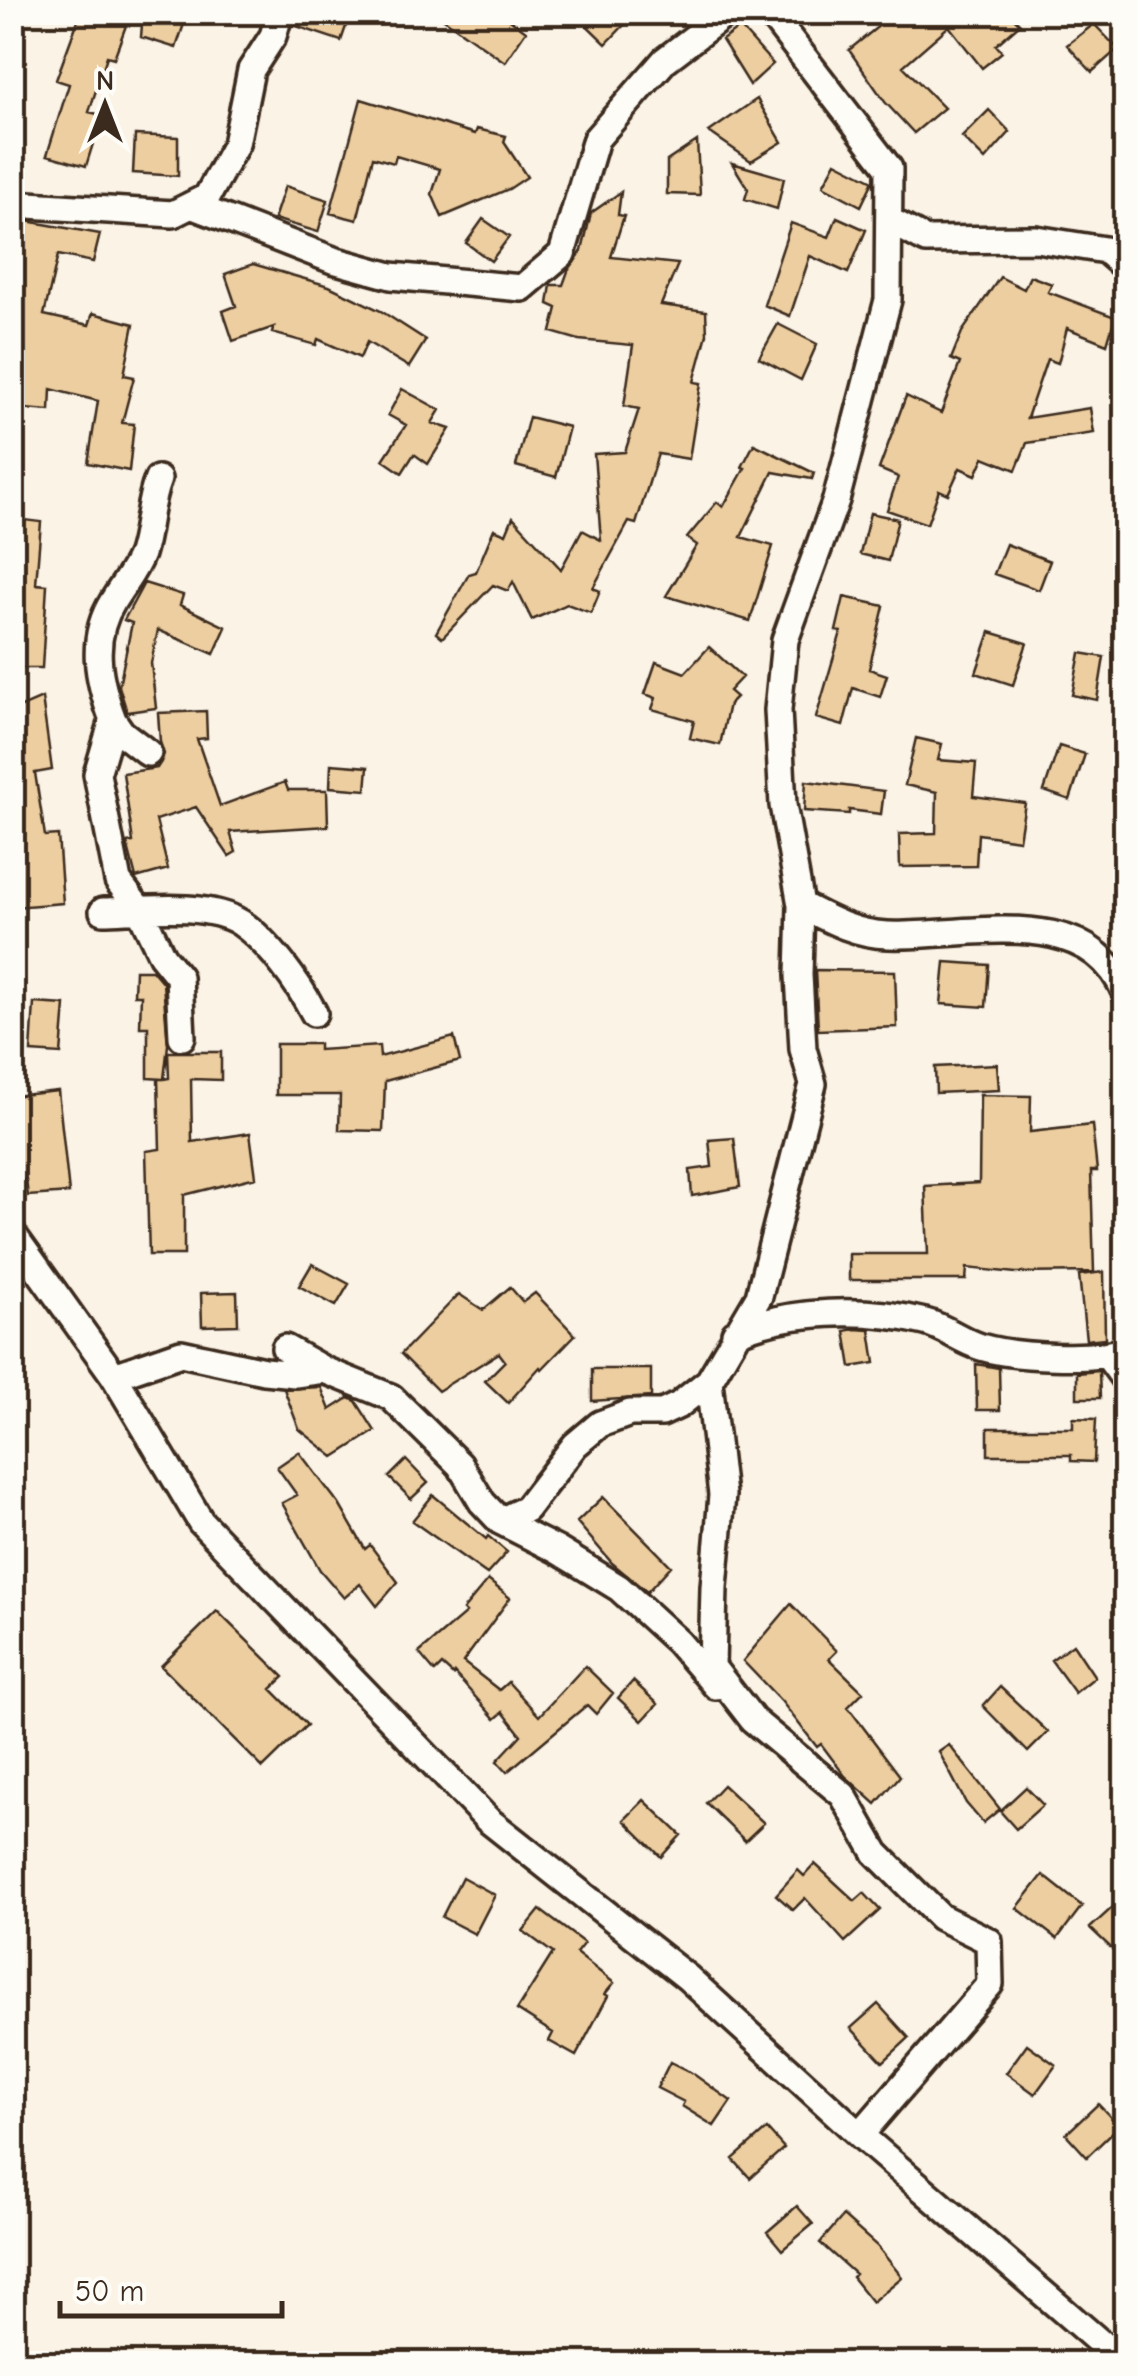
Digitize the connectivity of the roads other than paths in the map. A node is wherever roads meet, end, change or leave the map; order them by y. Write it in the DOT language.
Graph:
graph roads {
  1 [pos="280,12"];
  2 [pos="728,12"];
  3 [pos="769,12"];
  4 [pos="12,204"];
  5 [pos="191,206"];
  6 [pos="888,220"];
  7 [pos="1126,268"];
  8 [pos="158,479"];
  9 [pos="113,720"];
  10 [pos="148,753"];
  11 [pos="801,905"];
  12 [pos="140,910"];
  13 [pos="102,911"];
  14 [pos="1116,956"];
  15 [pos="1126,994"];
  16 [pos="314,1013"];
  17 [pos="182,1037"];
  18 [pos="12,1233"];
  19 [pos="735,1332"];
  20 [pos="284,1348"];
  21 [pos="1116,1352"];
  22 [pos="324,1370"];
  23 [pos="114,1376"];
  24 [pos="710,1381"];
  25 [pos="1126,1381"];
  26 [pos="500,1521"];
  27 [pos="753,1720"];
  28 [pos="860,2135"];
  29 [pos="1125,2364"];
  1 -- 5 [label="street"];
  2 -- 5 [label="street"];
  3 -- 6 [label="street"];
  4 -- 5 [label="street"];
  6 -- 7 [label="street"];
  6 -- 11 [label="street"];
  8 -- 9 [label="street"];
  9 -- 10 [label="street"];
  9 -- 12 [label="street"];
  11 -- 14 [label="street"];
  11 -- 19 [label="street"];
  12 -- 13 [label="street"];
  12 -- 16 [label="street"];
  12 -- 17 [label="street"];
  14 -- 15 [label="street"];
  18 -- 23 [label="street"];
  19 -- 21 [label="street"];
  19 -- 24 [label="street"];
  20 -- 22 [label="street"];
  21 -- 25 [label="street"];
  22 -- 23 [label="street"];
  22 -- 26 [label="street"];
  23 -- 28 [label="street"];
  24 -- 26 [label="street"];
  24 -- 27 [label="street"];
  26 -- 27 [label="street"];
  27 -- 28 [label="street"];
  28 -- 29 [label="street"];
}
